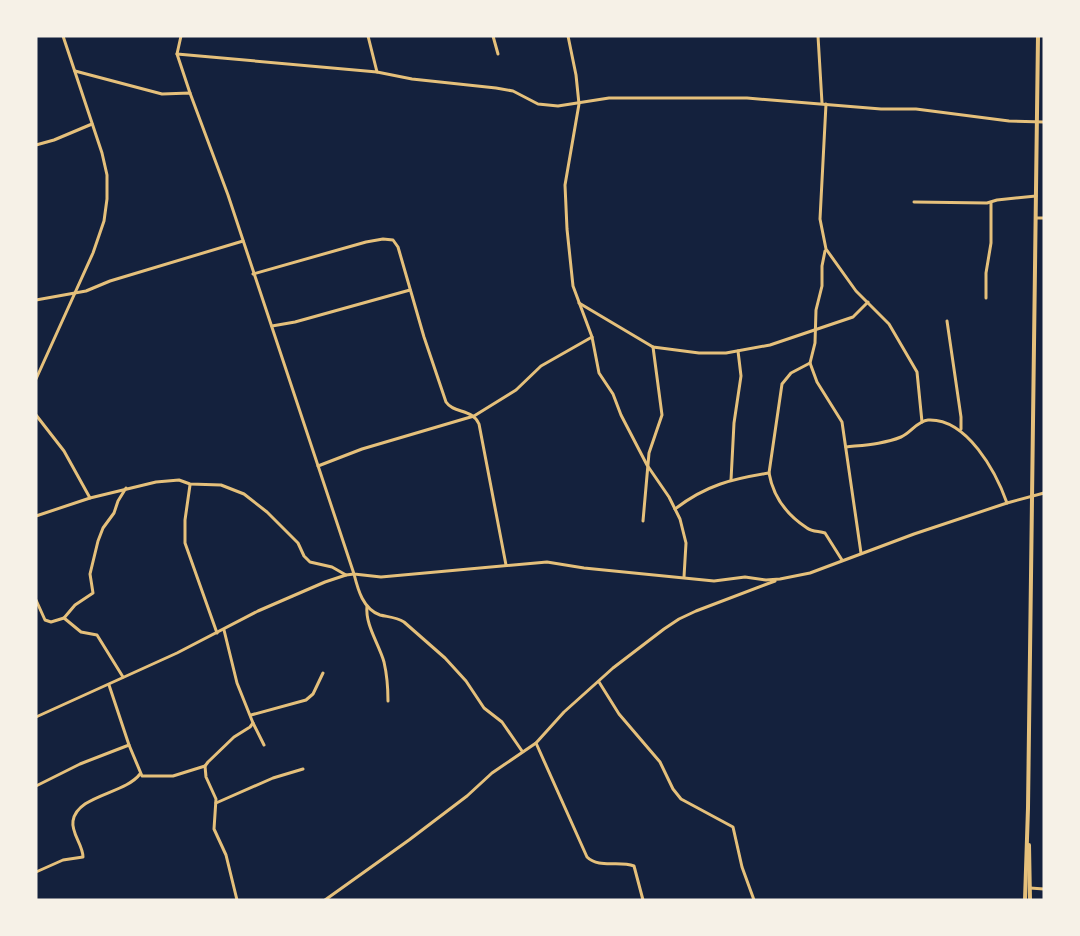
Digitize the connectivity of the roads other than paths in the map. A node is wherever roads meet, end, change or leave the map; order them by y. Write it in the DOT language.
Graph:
graph roads {
  1 [pos="63,36"];
  2 [pos="181,36"];
  3 [pos="368,36"];
  4 [pos="494,36"];
  5 [pos="568,36"];
  6 [pos="818,36"];
  7 [pos="1038,36"];
  8 [pos="177,54"];
  9 [pos="498,54"];
  10 [pos="75,71"];
  11 [pos="377,72"];
  12 [pos="190,93"];
  13 [pos="579,104"];
  14 [pos="824,104"];
  15 [pos="1037,122"];
  16 [pos="1044,122"];
  17 [pos="92,123"];
  18 [pos="36,144"];
  19 [pos="1036,196"];
  20 [pos="914,202"];
  21 [pos="991,203"];
  22 [pos="1036,218"];
  23 [pos="1044,218"];
  24 [pos="243,241"];
  25 [pos="826,249"];
  26 [pos="253,274"];
  27 [pos="410,290"];
  28 [pos="74,294"];
  29 [pos="986,298"];
  30 [pos="36,300"];
  31 [pos="578,302"];
  32 [pos="868,303"];
  33 [pos="947,321"];
  34 [pos="272,326"];
  35 [pos="815,331"];
  36 [pos="592,337"];
  37 [pos="653,347"];
  38 [pos="738,351"];
  39 [pos="810,363"];
  40 [pos="36,379"];
  41 [pos="36,415"];
  42 [pos="474,416"];
  43 [pos="922,422"];
  44 [pos="961,429"];
  45 [pos="846,447"];
  46 [pos="647,465"];
  47 [pos="318,466"];
  48 [pos="769,473"];
  49 [pos="731,480"];
  50 [pos="190,484"];
  51 [pos="126,488"];
  52 [pos="1044,493"];
  53 [pos="1031,497"];
  54 [pos="90,498"];
  55 [pos="1007,503"];
  56 [pos="675,509"];
  57 [pos="36,516"];
  58 [pos="643,521"];
  59 [pos="861,553"];
  60 [pos="843,561"];
  61 [pos="506,565"];
  62 [pos="346,574"];
  63 [pos="354,574"];
  64 [pos="684,577"];
  65 [pos="780,579"];
  66 [pos="36,600"];
  67 [pos="367,606"];
  68 [pos="64,618"];
  69 [pos="224,630"];
  70 [pos="217,633"];
  71 [pos="323,673"];
  72 [pos="123,677"];
  73 [pos="599,682"];
  74 [pos="109,685"];
  75 [pos="388,701"];
  76 [pos="251,715"];
  77 [pos="36,717"];
  78 [pos="253,723"];
  79 [pos="536,743"];
  80 [pos="129,745"];
  81 [pos="264,745"];
  82 [pos="522,751"];
  83 [pos="205,766"];
  84 [pos="303,769"];
  85 [pos="140,774"];
  86 [pos="36,786"];
  87 [pos="216,803"];
  88 [pos="36,872"];
  89 [pos="1028,888"];
  90 [pos="1044,889"];
  91 [pos="237,900"];
  92 [pos="325,900"];
  93 [pos="643,900"];
  94 [pos="754,900"];
  95 [pos="1025,900"];
  96 [pos="1030,900"];
  1 -- 10 [label="street"];
  2 -- 8 [label="street"];
  3 -- 11 [label="street"];
  4 -- 9 [label="street"];
  5 -- 13 [label="street"];
  6 -- 14 [label="street"];
  7 -- 15 [label="street"];
  8 -- 11 [label="street"];
  8 -- 12 [label="street"];
  10 -- 12 [label="street"];
  10 -- 17 [label="street"];
  11 -- 13 [label="street"];
  12 -- 24 [label="street"];
  13 -- 14 [label="street"];
  13 -- 31 [label="street"];
  14 -- 15 [label="street"];
  14 -- 25 [label="street"];
  15 -- 16 [label="street"];
  15 -- 19 [label="street"];
  17 -- 18 [label="street"];
  17 -- 28 [label="street"];
  19 -- 21 [label="street"];
  19 -- 22 [label="street"];
  20 -- 21 [label="street"];
  21 -- 29 [label="street"];
  22 -- 23 [label="street"];
  22 -- 53 [label="street"];
  24 -- 26 [label="street"];
  24 -- 28 [label="street"];
  25 -- 32 [label="street"];
  25 -- 35 [label="street"];
  26 -- 27 [label="street"];
  26 -- 34 [label="street"];
  27 -- 34 [label="street"];
  27 -- 42 [label="street"];
  28 -- 30 [label="street"];
  28 -- 40 [label="street"];
  31 -- 36 [label="street"];
  31 -- 37 [label="street"];
  32 -- 35 [label="street"];
  32 -- 43 [label="street"];
  33 -- 44 [label="street"];
  34 -- 47 [label="street"];
  35 -- 38 [label="street"];
  35 -- 39 [label="street"];
  36 -- 42 [label="street"];
  36 -- 46 [label="street"];
  37 -- 38 [label="street"];
  37 -- 46 [label="street"];
  38 -- 49 [label="street"];
  39 -- 45 [label="street"];
  39 -- 48 [label="street"];
  41 -- 54 [label="street"];
  42 -- 47 [label="street"];
  42 -- 61 [label="street"];
  43 -- 44 [label="street"];
  43 -- 45 [label="street"];
  44 -- 55 [label="street"];
  45 -- 59 [label="street"];
  46 -- 56 [label="street"];
  46 -- 58 [label="street"];
  47 -- 63 [label="street"];
  48 -- 49 [label="street"];
  48 -- 60 [label="street"];
  49 -- 56 [label="street"];
  50 -- 51 [label="street"];
  50 -- 62 [label="street"];
  50 -- 70 [label="street"];
  51 -- 54 [label="street"];
  51 -- 68 [label="street"];
  52 -- 53 [label="street"];
  53 -- 55 [label="street"];
  53 -- 89 [label="street"];
  54 -- 57 [label="street"];
  55 -- 59 [label="street"];
  56 -- 64 [label="street"];
  59 -- 60 [label="street"];
  60 -- 65 [label="street"];
  61 -- 63 [label="street"];
  61 -- 64 [label="street"];
  62 -- 63 [label="street"];
  62 -- 69 [label="street"];
  63 -- 67 [label="street"];
  64 -- 65 [label="street"];
  65 -- 73 [label="street"];
  66 -- 68 [label="street"];
  67 -- 75 [label="street"];
  67 -- 82 [label="street"];
  68 -- 72 [label="street"];
  69 -- 70 [label="street"];
  69 -- 76 [label="street"];
  70 -- 72 [label="street"];
  71 -- 76 [label="street"];
  72 -- 74 [label="street"];
  73 -- 79 [label="street"];
  73 -- 94 [label="street"];
  74 -- 77 [label="street"];
  74 -- 80 [label="street"];
  76 -- 78 [label="street"];
  78 -- 81 [label="street"];
  78 -- 83 [label="street"];
  79 -- 82 [label="street"];
  79 -- 93 [label="street"];
  80 -- 85 [label="street"];
  80 -- 86 [label="street"];
  82 -- 92 [label="street"];
  83 -- 85 [label="street"];
  83 -- 87 [label="street"];
  84 -- 87 [label="street"];
  85 -- 88 [label="street"];
  87 -- 91 [label="street"];
  89 -- 90 [label="street"];
  89 -- 95 [label="street"];
  89 -- 96 [label="street"];
}
